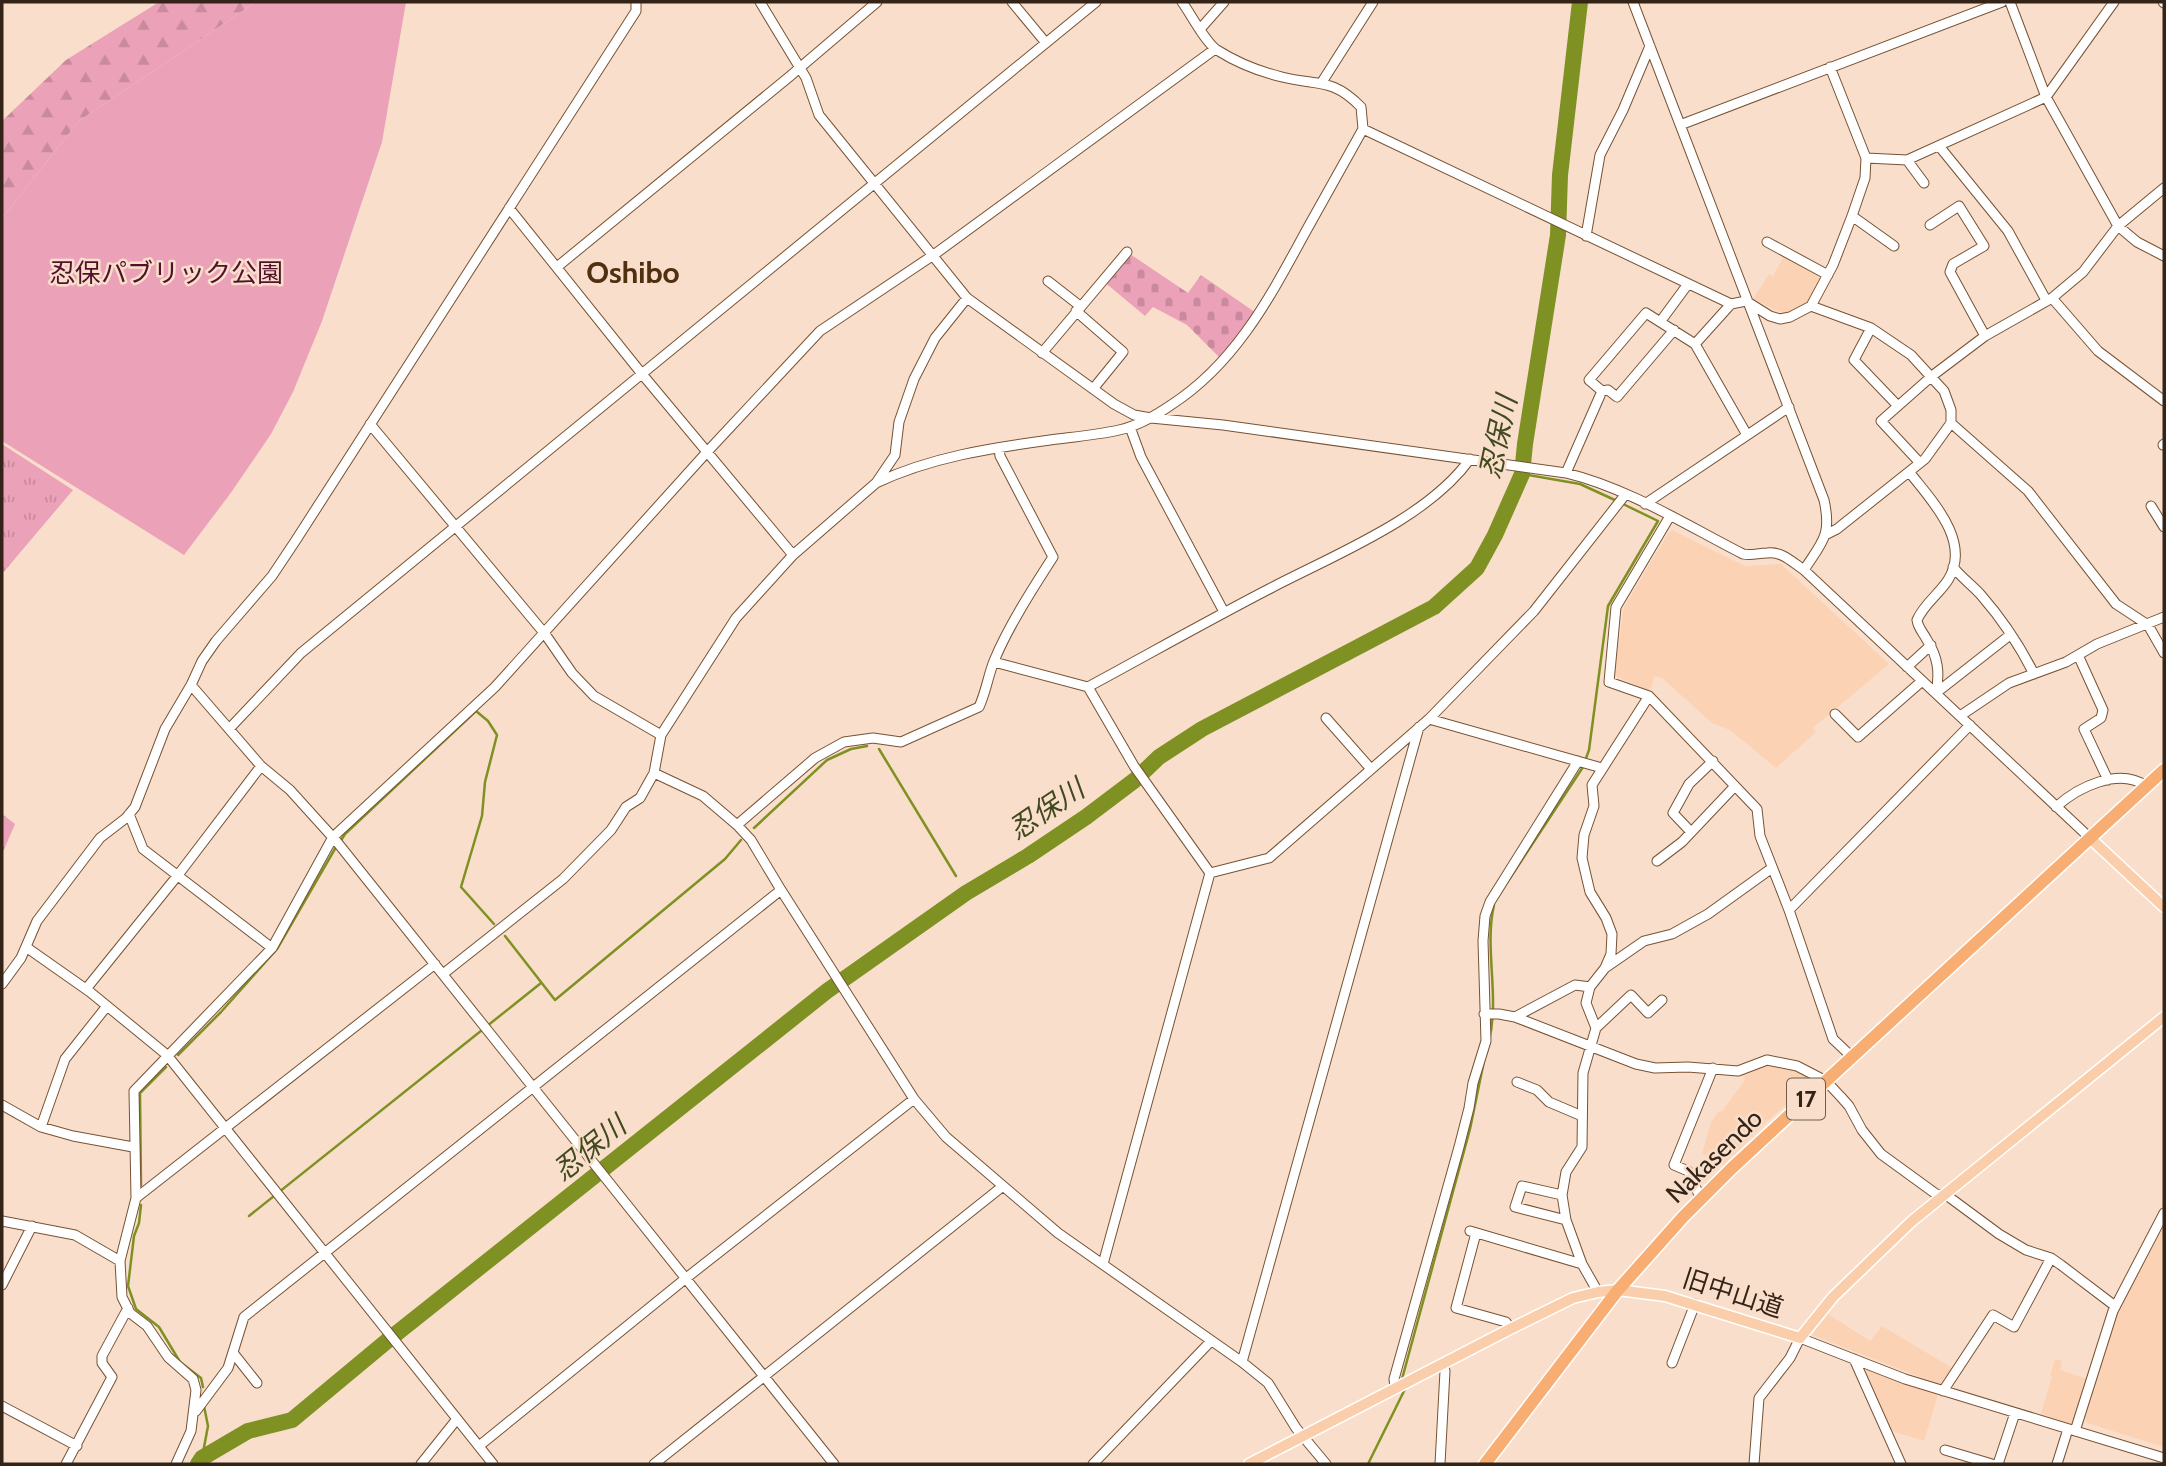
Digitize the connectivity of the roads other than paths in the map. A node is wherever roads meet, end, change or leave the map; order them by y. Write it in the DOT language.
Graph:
graph roads {
  1 [pos="636,2"];
  2 [pos="760,2"];
  3 [pos="877,2"];
  4 [pos="1012,2"];
  5 [pos="1096,2"];
  6 [pos="1182,2"];
  7 [pos="1224,2"];
  8 [pos="1373,2"];
  9 [pos="1633,2"];
  10 [pos="2002,2"];
  11 [pos="2010,2"];
  12 [pos="2114,2"];
  13 [pos="1200,28"];
  14 [pos="1046,43"];
  15 [pos="1650,46"];
  16 [pos="1215,49"];
  17 [pos="799,67"];
  18 [pos="1830,67"];
  19 [pos="1322,82"];
  20 [pos="2046,97"];
  21 [pos="1681,125"];
  22 [pos="1363,129"];
  23 [pos="1939,146"];
  24 [pos="1866,158"];
  25 [pos="1907,160"];
  26 [pos="1924,183"];
  27 [pos="873,184"];
  28 [pos="2164,188"];
  29 [pos="509,208"];
  30 [pos="1852,216"];
  31 [pos="1930,225"];
  32 [pos="2118,226"];
  33 [pos="1586,236"];
  34 [pos="1768,242"];
  35 [pos="1894,246"];
  36 [pos="1127,252"];
  37 [pos="931,256"];
  38 [pos="2164,256"];
  39 [pos="557,267"];
  40 [pos="1828,275"];
  41 [pos="1048,281"];
  42 [pos="1688,284"];
  43 [pos="967,298"];
  44 [pos="2049,299"];
  45 [pos="1746,301"];
  46 [pos="1731,304"];
  47 [pos="1811,306"];
  48 [pos="1078,309"];
  49 [pos="1660,322"];
  50 [pos="1871,328"];
  51 [pos="1674,330"];
  52 [pos="1985,336"];
  53 [pos="1695,344"];
  54 [pos="1042,353"];
  55 [pos="642,374"];
  56 [pos="1932,376"];
  57 [pos="1093,389"];
  58 [pos="1601,391"];
  59 [pos="2163,396"];
  60 [pos="1898,406"];
  61 [pos="1789,407"];
  62 [pos="1152,418"];
  63 [pos="1951,423"];
  64 [pos="370,424"];
  65 [pos="1130,427"];
  66 [pos="1748,435"];
  67 [pos="999,448"];
  68 [pos="707,452"];
  69 [pos="1470,459"];
  70 [pos="1920,463"];
  71 [pos="1910,472"];
  72 [pos="1566,474"];
  73 [pos="876,483"];
  74 [pos="1625,495"];
  75 [pos="1645,504"];
  76 [pos="2151,506"];
  77 [pos="1670,516"];
  78 [pos="456,527"];
  79 [pos="2164,527"];
  80 [pos="1827,534"];
  81 [pos="793,555"];
  82 [pos="1953,567"];
  83 [pos="1804,570"];
  84 [pos="1224,612"];
  85 [pos="2164,617"];
  86 [pos="2148,625"];
  87 [pos="545,634"];
  88 [pos="2010,635"];
  89 [pos="1931,645"];
  90 [pos="2164,653"];
  91 [pos="2078,655"];
  92 [pos="994,662"];
  93 [pos="1907,667"];
  94 [pos="2034,674"];
  95 [pos="1922,681"];
  96 [pos="191,685"];
  97 [pos="1088,687"];
  98 [pos="1936,694"];
  99 [pos="1649,695"];
  100 [pos="1835,714"];
  101 [pos="1960,716"];
  102 [pos="1326,718"];
  103 [pos="1429,719"];
  104 [pos="1970,725"];
  105 [pos="1419,727"];
  106 [pos="229,729"];
  107 [pos="661,735"];
  108 [pos="1578,761"];
  109 [pos="1713,761"];
  110 [pos="261,766"];
  111 [pos="1602,768"];
  112 [pos="1371,769"];
  113 [pos="2164,770"];
  114 [pos="654,773"];
  115 [pos="2108,780"];
  116 [pos="1735,786"];
  117 [pos="2146,786"];
  118 [pos="2056,807"];
  119 [pos="130,814"];
  120 [pos="737,825"];
  121 [pos="1691,832"];
  122 [pos="332,837"];
  123 [pos="2090,838"];
  124 [pos="1657,861"];
  125 [pos="1772,868"];
  126 [pos="1210,873"];
  127 [pos="178,874"];
  128 [pos="780,890"];
  129 [pos="2164,907"];
  130 [pos="1789,910"];
  131 [pos="26,947"];
  132 [pos="272,947"];
  133 [pos="435,964"];
  134 [pos="1605,968"];
  135 [pos="443,974"];
  136 [pos="2,984"];
  137 [pos="1590,987"];
  138 [pos="86,989"];
  139 [pos="1662,1000"];
  140 [pos="107,1006"];
  141 [pos="1484,1014"];
  142 [pos="1515,1017"];
  143 [pos="2164,1017"];
  144 [pos="1595,1028"];
  145 [pos="1591,1046"];
  146 [pos="167,1055"];
  147 [pos="1852,1057"];
  148 [pos="1713,1068"];
  149 [pos="1826,1081"];
  150 [pos="1517,1082"];
  151 [pos="532,1088"];
  152 [pos="914,1099"];
  153 [pos="2,1105"];
  154 [pos="1583,1116"];
  155 [pos="41,1127"];
  156 [pos="225,1130"];
  157 [pos="133,1147"];
  158 [pos="1003,1186"];
  159 [pos="1562,1195"];
  160 [pos="1942,1196"];
  161 [pos="136,1198"];
  162 [pos="1701,1199"];
  163 [pos="2164,1213"];
  164 [pos="1566,1220"];
  165 [pos="2,1221"];
  166 [pos="32,1226"];
  167 [pos="325,1253"];
  168 [pos="2050,1258"];
  169 [pos="120,1261"];
  170 [pos="1103,1264"];
  171 [pos="1582,1264"];
  172 [pos="685,1279"];
  173 [pos="2,1285"];
  174 [pos="1618,1290"];
  175 [pos="1598,1292"];
  176 [pos="1695,1304"];
  177 [pos="2115,1306"];
  178 [pos="128,1308"];
  179 [pos="1510,1329"];
  180 [pos="1800,1338"];
  181 [pos="1211,1341"];
  182 [pos="234,1354"];
  183 [pos="1854,1359"];
  184 [pos="1242,1362"];
  185 [pos="1672,1363"];
  186 [pos="1443,1364"];
  187 [pos="764,1378"];
  188 [pos="257,1383"];
  189 [pos="1400,1385"];
  190 [pos="1943,1391"];
  191 [pos="2,1406"];
  192 [pos="195,1412"];
  193 [pos="2015,1413"];
  194 [pos="457,1419"];
  195 [pos="2072,1430"];
  196 [pos="1304,1434"];
  197 [pos="77,1446"];
  198 [pos="479,1446"];
  199 [pos="1945,1450"];
  200 [pos="2164,1458"];
  201 [pos="66,1464"];
  202 [pos="176,1464"];
  203 [pos="421,1464"];
  204 [pos="493,1464"];
  205 [pos="654,1464"];
  206 [pos="834,1464"];
  207 [pos="1093,1464"];
  208 [pos="1249,1464"];
  209 [pos="1326,1464"];
  210 [pos="1440,1464"];
  211 [pos="1485,1464"];
  212 [pos="1754,1464"];
  213 [pos="1901,1464"];
  214 [pos="1992,1464"];
  215 [pos="1998,1464"];
  216 [pos="2057,1464"];
  1 -- 29 [label="street"];
  2 -- 17 [label="street"];
  3 -- 17 [label="street"];
  4 -- 14 [label="street"];
  5 -- 14 [label="street"];
  6 -- 13 [label="street"];
  7 -- 13 [label="street"];
  8 -- 19 [label="street"];
  9 -- 15 [label="street"];
  10 -- 18 [label="street"];
  11 -- 20 [label="street"];
  12 -- 20 [label="street"];
  13 -- 16 [label="street"];
  14 -- 27 [label="street"];
  15 -- 21 [label="street"];
  15 -- 33 [label="street"];
  16 -- 19 [label="street"];
  16 -- 37 [label="street"];
  17 -- 27 [label="street"];
  17 -- 39 [label="street"];
  18 -- 21 [label="street"];
  18 -- 24 [label="street"];
  19 -- 22 [label="street"];
  20 -- 23 [label="street"];
  20 -- 32 [label="street"];
  21 -- 45 [label="street"];
  22 -- 33 [label="street"];
  22 -- 62 [label="street"];
  23 -- 25 [label="street"];
  23 -- 44 [label="street"];
  24 -- 25 [label="street"];
  24 -- 30 [label="street"];
  25 -- 26 [label="street"];
  27 -- 37 [label="street"];
  27 -- 55 [label="street"];
  28 -- 32 [label="street"];
  29 -- 39 [label="street"];
  29 -- 64 [label="street"];
  30 -- 35 [label="street"];
  30 -- 40 [label="street"];
  31 -- 52 [label="street"];
  32 -- 38 [label="street"];
  32 -- 44 [label="street"];
  33 -- 42 [label="street"];
  34 -- 40 [label="street"];
  36 -- 48 [label="street"];
  37 -- 43 [label="street"];
  37 -- 68 [label="street"];
  39 -- 55 [label="street"];
  40 -- 47 [label="street"];
  41 -- 48 [label="street"];
  42 -- 46 [label="street"];
  42 -- 49 [label="street"];
  43 -- 54 [label="street"];
  43 -- 73 [label="street"];
  44 -- 52 [label="street"];
  44 -- 59 [label="street"];
  45 -- 46 [label="street"];
  45 -- 47 [label="street"];
  45 -- 61 [label="street"];
  46 -- 53 [label="street"];
  47 -- 50 [label="street"];
  48 -- 54 [label="street"];
  48 -- 57 [label="street"];
  49 -- 51 [label="street"];
  49 -- 58 [label="street"];
  50 -- 56 [label="street"];
  50 -- 60 [label="street"];
  51 -- 53 [label="street"];
  51 -- 58 [label="street"];
  52 -- 56 [label="street"];
  53 -- 66 [label="street"];
  54 -- 57 [label="street"];
  55 -- 68 [label="street"];
  55 -- 78 [label="street"];
  56 -- 60 [label="street"];
  56 -- 63 [label="street"];
  57 -- 62 [label="street"];
  58 -- 72 [label="street"];
  60 -- 70 [label="street"];
  61 -- 66 [label="street"];
  61 -- 80 [label="street"];
  62 -- 65 [label="street"];
  62 -- 69 [label="street"];
  63 -- 70 [label="street"];
  63 -- 86 [label="street"];
  64 -- 78 [label="street"];
  64 -- 96 [label="street"];
  65 -- 67 [label="street"];
  65 -- 84 [label="street"];
  66 -- 75 [label="street"];
  67 -- 73 [label="street"];
  67 -- 92 [label="street"];
  68 -- 81 [label="street"];
  68 -- 87 [label="street"];
  69 -- 72 [label="street"];
  69 -- 84 [label="street"];
  70 -- 71 [label="street"];
  71 -- 80 [label="street"];
  71 -- 82 [label="street"];
  72 -- 74 [label="street"];
  73 -- 81 [label="street"];
  74 -- 75 [label="street"];
  74 -- 103 [label="street"];
  75 -- 77 [label="street"];
  76 -- 79 [label="street"];
  77 -- 83 [label="street"];
  77 -- 99 [label="street"];
  78 -- 87 [label="street"];
  78 -- 106 [label="street"];
  80 -- 83 [label="street"];
  81 -- 107 [label="street"];
  82 -- 88 [label="street"];
  82 -- 89 [label="street"];
  83 -- 93 [label="street"];
  84 -- 97 [label="street"];
  85 -- 86 [label="street"];
  86 -- 90 [label="street"];
  86 -- 91 [label="street"];
  87 -- 107 [label="street"];
  87 -- 122 [label="street"];
  88 -- 94 [label="street"];
  88 -- 98 [label="street"];
  89 -- 93 [label="street"];
  89 -- 98 [label="street"];
  91 -- 94 [label="street"];
  91 -- 115 [label="street"];
  92 -- 97 [label="street"];
  92 -- 120 [label="street"];
  93 -- 95 [label="street"];
  94 -- 101 [label="street"];
  95 -- 98 [label="street"];
  95 -- 100 [label="street"];
  96 -- 106 [label="street"];
  96 -- 119 [label="street"];
  97 -- 126 [label="street"];
  98 -- 101 [label="street"];
  99 -- 109 [label="street"];
  99 -- 111 [label="street"];
  101 -- 104 [label="street"];
  102 -- 112 [label="street"];
  103 -- 105 [label="street"];
  103 -- 108 [label="street"];
  104 -- 118 [label="street"];
  104 -- 130 [label="street"];
  105 -- 112 [label="street"];
  105 -- 184 [label="street"];
  106 -- 110 [label="street"];
  107 -- 114 [label="street"];
  108 -- 111 [label="street"];
  108 -- 141 [label="street"];
  109 -- 116 [label="street"];
  109 -- 121 [label="street"];
  110 -- 122 [label="street"];
  110 -- 127 [label="street"];
  111 -- 134 [label="street"];
  112 -- 126 [label="street"];
  113 -- 117 [label="highway, Nakasendo / 17"];
  114 -- 120 [label="street"];
  114 -- 135 [label="street"];
  115 -- 117 [label="street"];
  115 -- 118 [label="street"];
  116 -- 121 [label="street"];
  116 -- 125 [label="street"];
  117 -- 123 [label="highway, Nakasendo / 17"];
  118 -- 123 [label="street"];
  119 -- 127 [label="street"];
  119 -- 131 [label="street"];
  120 -- 128 [label="street"];
  121 -- 124 [label="street"];
  122 -- 132 [label="street"];
  122 -- 133 [label="street"];
  123 -- 129 [label="main road"];
  123 -- 147 [label="highway, Nakasendo / 17"];
  125 -- 130 [label="street"];
  125 -- 134 [label="street"];
  126 -- 170 [label="street"];
  127 -- 132 [label="street"];
  127 -- 138 [label="street"];
  128 -- 151 [label="street"];
  128 -- 152 [label="street"];
  130 -- 147 [label="street"];
  131 -- 136 [label="street"];
  131 -- 138 [label="street"];
  132 -- 146 [label="street"];
  133 -- 135 [label="street"];
  133 -- 156 [label="street"];
  134 -- 137 [label="street"];
  135 -- 151 [label="street"];
  137 -- 142 [label="street"];
  137 -- 144 [label="street"];
  138 -- 140 [label="street"];
  139 -- 144 [label="street"];
  140 -- 146 [label="street"];
  140 -- 155 [label="street"];
  141 -- 142 [label="street"];
  141 -- 189 [label="street"];
  142 -- 145 [label="street"];
  143 -- 160 [label="main road, 旧中山道"];
  144 -- 145 [label="street"];
  145 -- 148 [label="street"];
  145 -- 154 [label="street"];
  146 -- 156 [label="street"];
  146 -- 157 [label="street"];
  147 -- 149 [label="highway, Nakasendo / 17"];
  148 -- 149 [label="street"];
  148 -- 162 [label="street"];
  149 -- 160 [label="street"];
  149 -- 162 [label="highway, Nakasendo / 17"];
  150 -- 154 [label="street"];
  151 -- 167 [label="street"];
  151 -- 172 [label="street"];
  152 -- 158 [label="street"];
  152 -- 172 [label="street"];
  153 -- 155 [label="street"];
  154 -- 159 [label="street"];
  155 -- 157 [label="street"];
  156 -- 161 [label="street"];
  156 -- 167 [label="street"];
  157 -- 161 [label="street"];
  158 -- 170 [label="street"];
  158 -- 187 [label="street"];
  159 -- 164 [label="street"];
  159 -- 164 [label="street"];
  160 -- 168 [label="street"];
  160 -- 180 [label="main road, 旧中山道"];
  161 -- 169 [label="street"];
  162 -- 174 [label="highway, Nakasendo / 17"];
  163 -- 177 [label="street"];
  164 -- 171 [label="street"];
  165 -- 166 [label="street"];
  166 -- 169 [label="street"];
  166 -- 173 [label="street"];
  167 -- 182 [label="street"];
  167 -- 194 [label="street"];
  168 -- 177 [label="street"];
  168 -- 190 [label="street"];
  169 -- 178 [label="street"];
  170 -- 181 [label="street"];
  171 -- 175 [label="street"];
  171 -- 179 [label="street"];
  172 -- 187 [label="street"];
  172 -- 198 [label="street"];
  174 -- 175 [label="main road, 旧中山道"];
  174 -- 176 [label="main road, 旧中山道"];
  174 -- 211 [label="highway, Nakasendo / 17"];
  175 -- 179 [label="main road, 旧中山道"];
  176 -- 180 [label="main road, 旧中山道"];
  176 -- 185 [label="street"];
  177 -- 195 [label="street"];
  178 -- 192 [label="street"];
  178 -- 197 [label="street"];
  179 -- 186 [label="main road, 旧中山道"];
  180 -- 183 [label="street"];
  180 -- 212 [label="street"];
  181 -- 184 [label="street"];
  181 -- 207 [label="street"];
  182 -- 188 [label="street"];
  182 -- 192 [label="street"];
  183 -- 190 [label="street"];
  183 -- 213 [label="street"];
  184 -- 196 [label="street"];
  186 -- 189 [label="main road, 旧中山道"];
  186 -- 210 [label="street"];
  187 -- 205 [label="street"];
  187 -- 206 [label="street"];
  189 -- 196 [label="main road, 旧中山道"];
  190 -- 193 [label="street"];
  191 -- 197 [label="street"];
  192 -- 202 [label="street"];
  193 -- 195 [label="street"];
  193 -- 215 [label="street"];
  194 -- 198 [label="street"];
  194 -- 203 [label="street"];
  195 -- 200 [label="street"];
  195 -- 216 [label="street"];
  196 -- 208 [label="main road, 旧中山道"];
  196 -- 209 [label="street"];
  197 -- 201 [label="street"];
  198 -- 204 [label="street"];
  199 -- 214 [label="street"];
}
